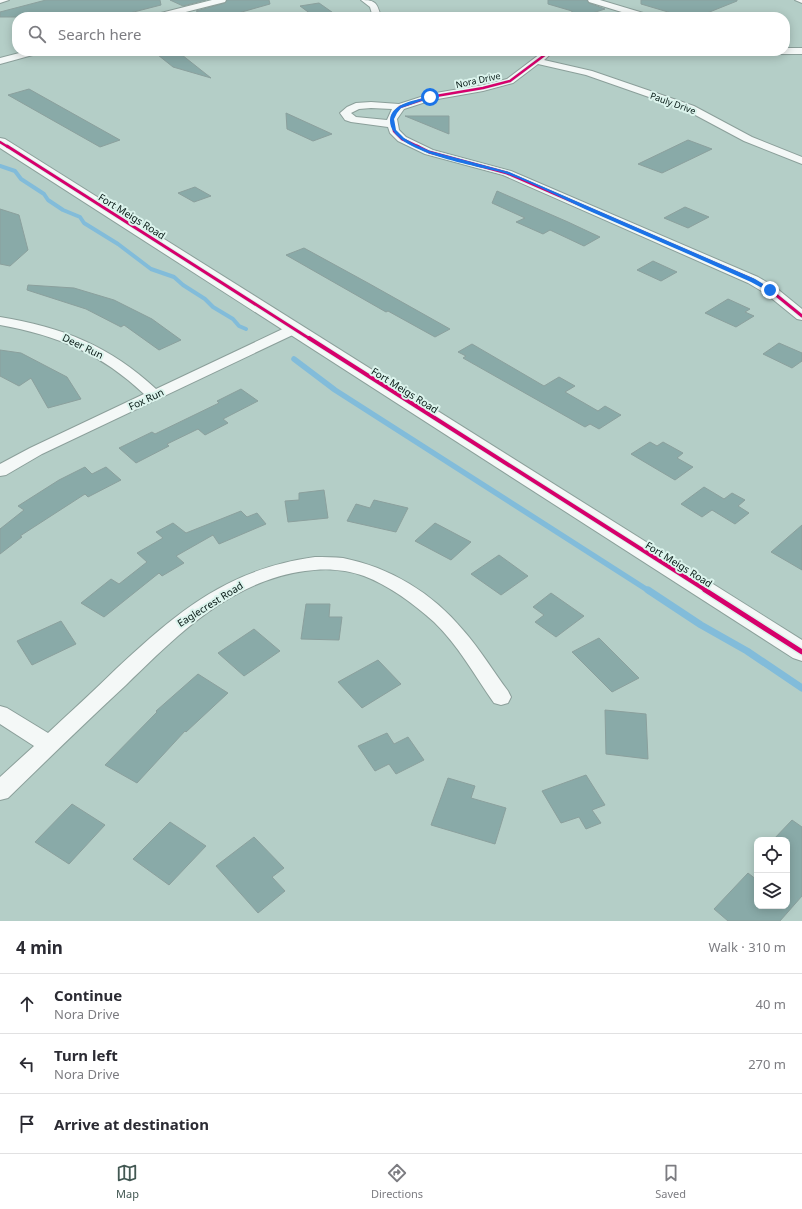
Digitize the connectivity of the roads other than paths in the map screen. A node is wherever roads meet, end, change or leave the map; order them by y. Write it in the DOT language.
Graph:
graph roads {
  1 [pos="5,0"];
  2 [pos="222,0"];
  3 [pos="365,0"];
  4 [pos="592,0"];
  5 [pos="0,1"];
  6 [pos="182,12"];
  7 [pos="376,12"];
  8 [pos="632,12"];
  9 [pos="790,51"];
  10 [pos="802,51"];
  11 [pos="18,56"];
  12 [pos="544,56"];
  13 [pos="0,61"];
  14 [pos="537,61"];
  15 [pos="400,107"];
  16 [pos="393,124"];
  17 [pos="0,142"];
  18 [pos="802,161"];
  19 [pos="802,316"];
  20 [pos="0,322"];
  21 [pos="294,329"];
  22 [pos="154,395"];
  23 [pos="0,471"];
  24 [pos="801,650"];
  25 [pos="501,697"];
  26 [pos="0,714"];
  27 [pos="49,745"];
  28 [pos="0,791"];
  1 -- 5 [label="street"];
  2 -- 6 [label="street"];
  3 -- 7 [label="street"];
  4 -- 8 [label="street"];
  9 -- 10 [label="street"];
  11 -- 13 [label="street"];
  12 -- 14 [label="street, Nora Drive"];
  14 -- 15 [label="street, Nora Drive"];
  14 -- 18 [label="street, Pauly Drive"];
  15 -- 16 [label="street"];
  15 -- 16 [label="street, Nora Drive"];
  16 -- 19 [label="street"];
  17 -- 21 [label="street, Fort Meigs Road"];
  20 -- 22 [label="street, Deer Run"];
  21 -- 22 [label="street, Fox Run"];
  21 -- 24 [label="street, Fort Meigs Road"];
  22 -- 23 [label="street, Fox Run"];
  25 -- 27 [label="street, Eaglecrest Road"];
  26 -- 27 [label="street"];
  27 -- 28 [label="street, Eaglecrest Road"];
}
